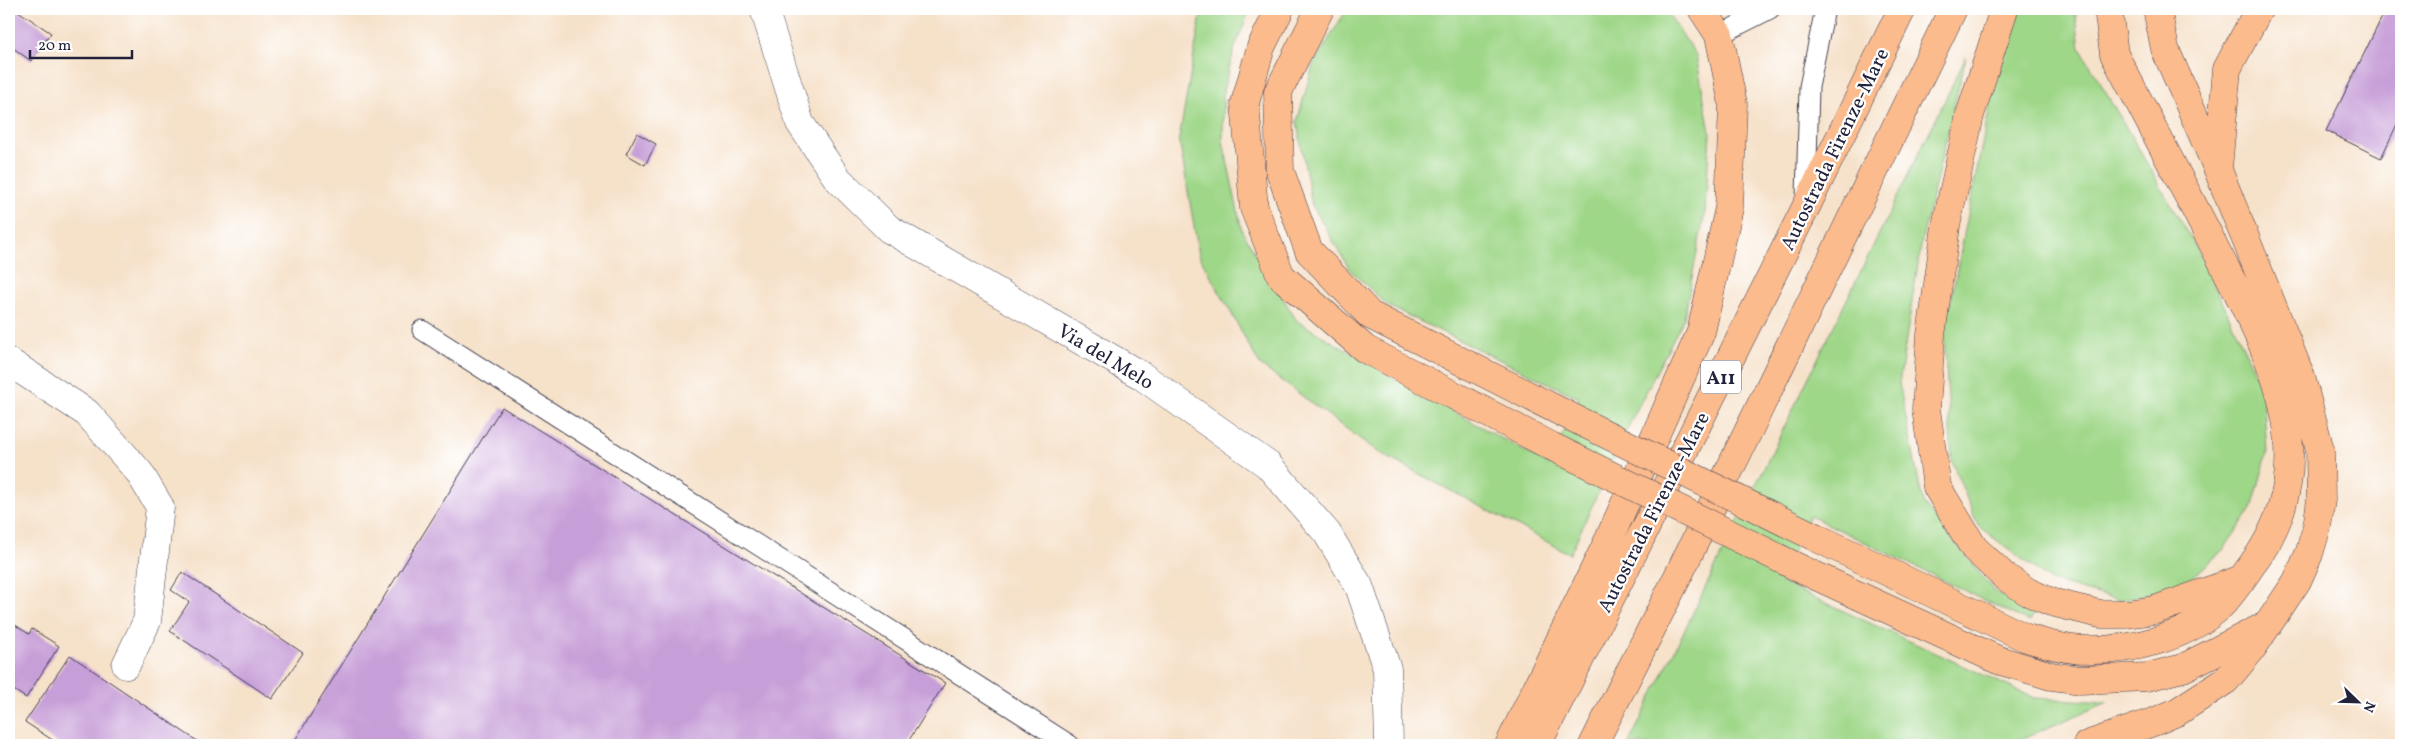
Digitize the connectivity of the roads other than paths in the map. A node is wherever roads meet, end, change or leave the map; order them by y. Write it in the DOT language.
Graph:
graph roads {
  1 [pos="764,9"];
  2 [pos="1280,9"];
  3 [pos="1320,9"];
  4 [pos="1702,9"];
  5 [pos="1770,9"];
  6 [pos="1825,9"];
  7 [pos="1902,9"];
  8 [pos="1953,9"];
  9 [pos="2004,9"];
  10 [pos="2108,9"];
  11 [pos="2157,9"];
  12 [pos="2259,9"];
  13 [pos="1719,35"];
  14 [pos="2218,170"];
  15 [pos="1806,207"];
  16 [pos="422,330"];
  17 [pos="9,362"];
  18 [pos="2242,579"];
  19 [pos="2268,625"];
  20 [pos="126,665"];
  21 [pos="1070,745"];
  22 [pos="1389,745"];
  23 [pos="1509,745"];
  24 [pos="1537,745"];
  25 [pos="1593,745"];
  26 [pos="2087,745"];
  1 -- 22 [label="street, Via del Melo"];
  2 -- 19 [label="highway, bridge"];
  3 -- 18 [label="highway, bridge"];
  4 -- 13 [label="highway"];
  5 -- 13 [label="lane"];
  6 -- 15 [label="lane"];
  7 -- 15 [label="highway, Autostrada Firenze-Mare / A11"];
  8 -- 25 [label="highway, A11"];
  9 -- 18 [label="highway"];
  10 -- 18 [label="highway"];
  11 -- 14 [label="highway"];
  12 -- 14 [label="highway"];
  13 -- 23 [label="highway"];
  14 -- 19 [label="highway"];
  15 -- 24 [label="highway, Autostrada Firenze-Mare / A11"];
  16 -- 21 [label="lane"];
  17 -- 20 [label="street"];
  19 -- 26 [label="highway"];
}
